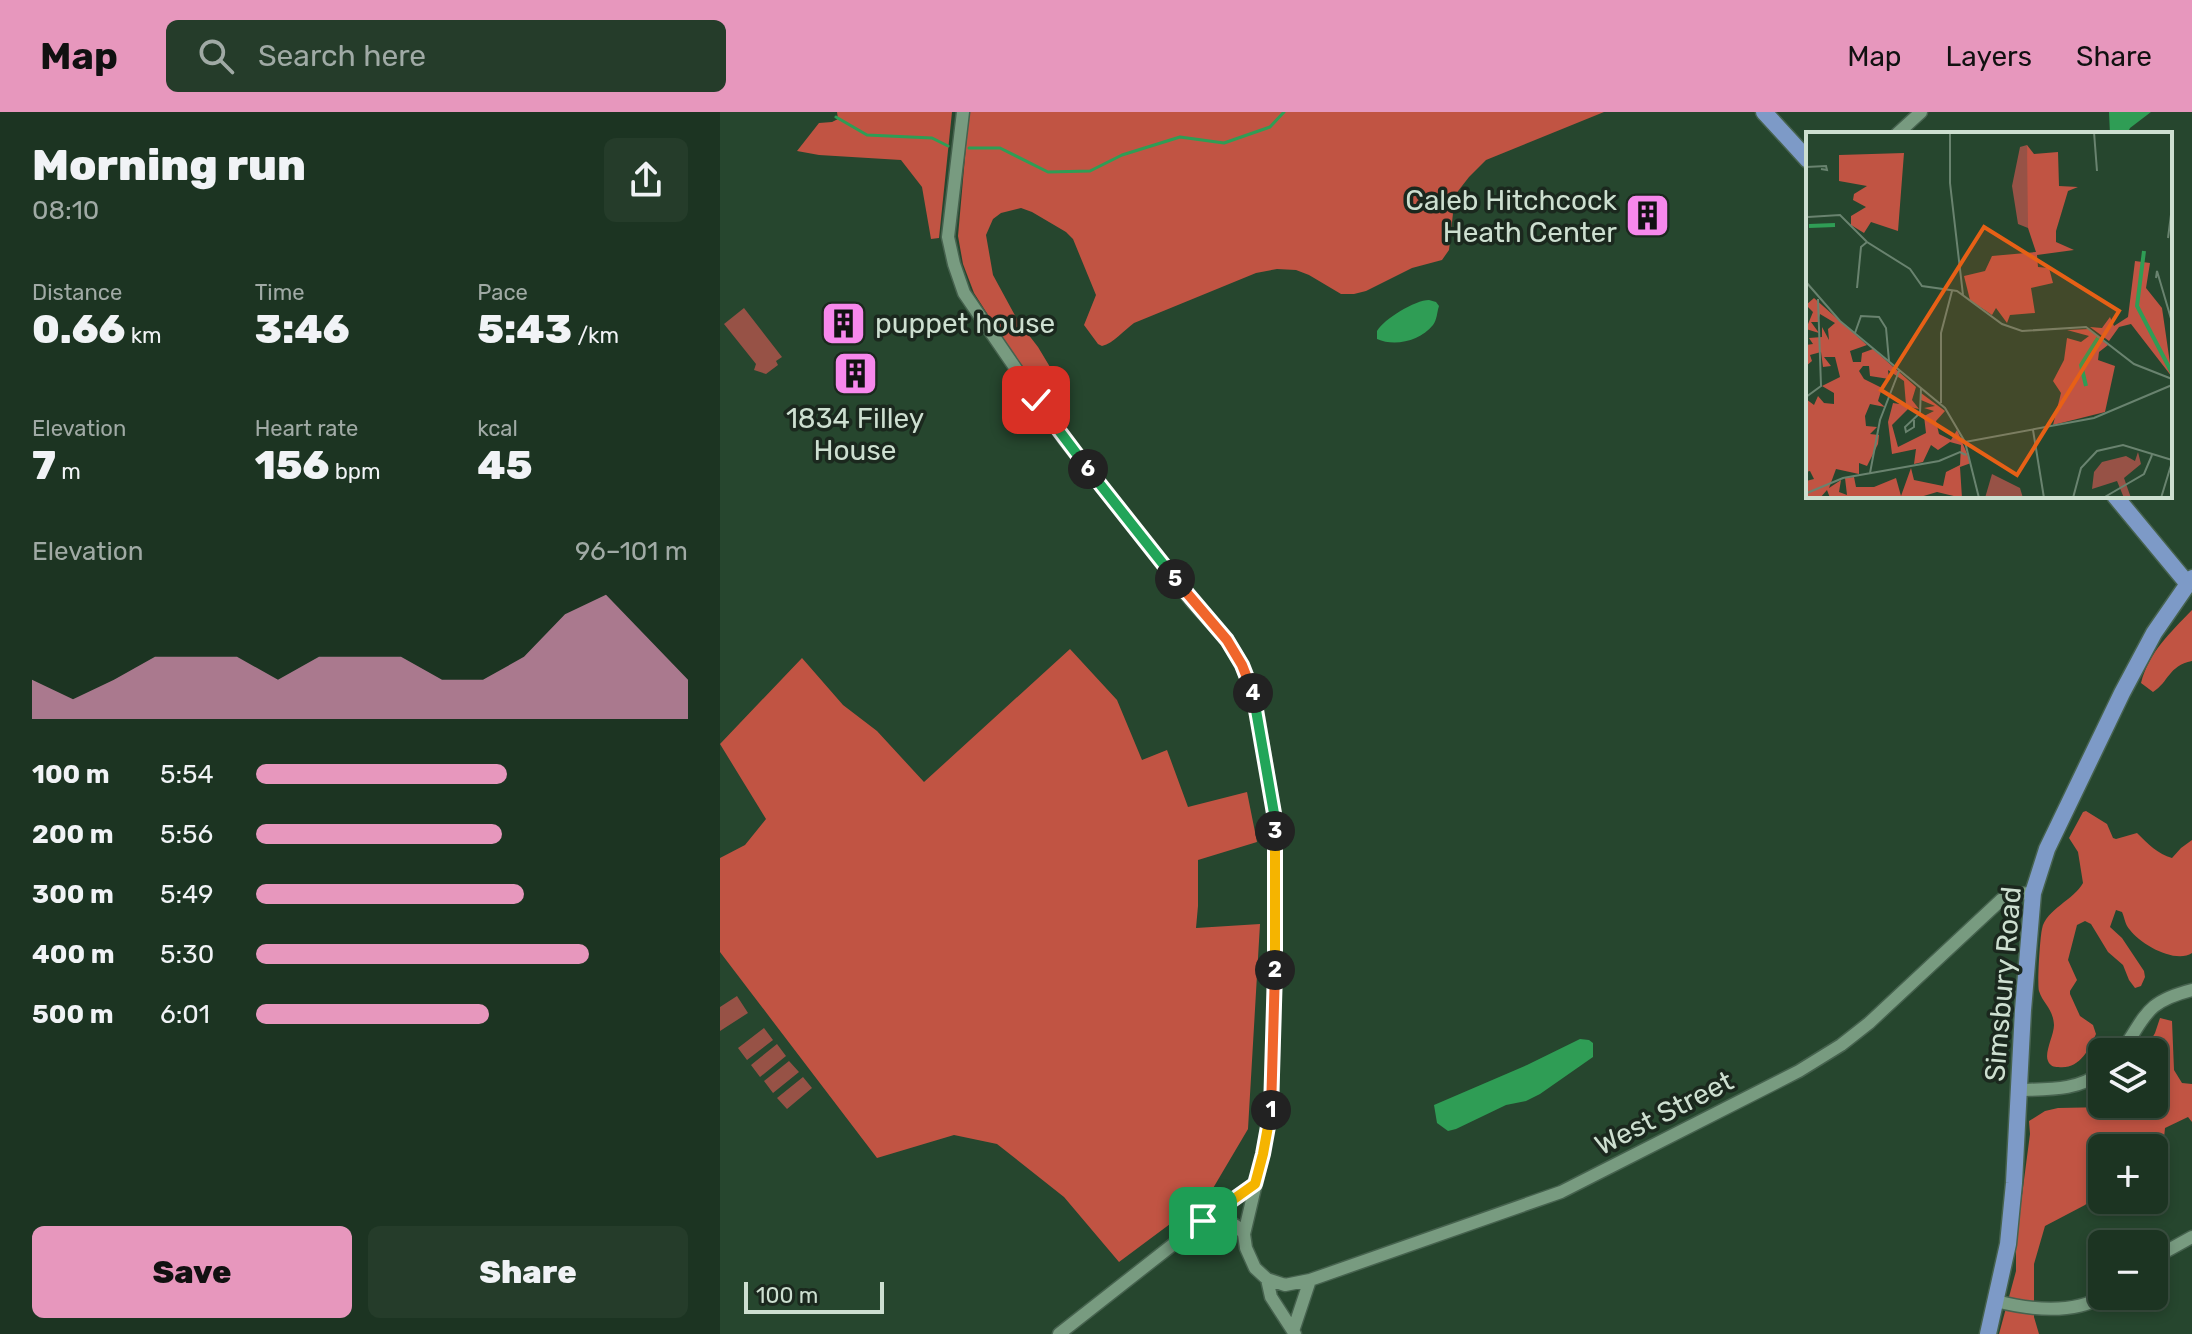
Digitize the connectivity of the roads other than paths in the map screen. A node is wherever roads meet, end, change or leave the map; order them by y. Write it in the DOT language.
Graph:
graph roads {
  1 [pos="963,112"];
  2 [pos="1764,112"];
  3 [pos="1921,112"];
  4 [pos="1899,132"];
  5 [pos="1806,158"];
  6 [pos="2117,498"];
  7 [pos="2190,581"];
  8 [pos="2033,893"];
  9 [pos="2192,990"];
  10 [pos="2129,1038"];
  11 [pos="2088,1081"];
  12 [pos="2019,1090"];
  13 [pos="1255,1184"];
  14 [pos="1203,1221"];
  15 [pos="1244,1234"];
  16 [pos="2192,1237"];
  17 [pos="2168,1249"];
  18 [pos="1267,1279"];
  19 [pos="1310,1280"];
  20 [pos="1996,1301"];
  21 [pos="2088,1303"];
  22 [pos="1294,1332"];
  23 [pos="1059,1334"];
  24 [pos="1988,1334"];
  1 -- 13 [label="street"];
  2 -- 5 [label="main road"];
  3 -- 4 [label="street"];
  6 -- 7 [label="main road"];
  7 -- 8 [label="main road, Simsbury Road"];
  8 -- 12 [label="main road, Simsbury Road"];
  8 -- 19 [label="street, West Street"];
  9 -- 10 [label="street"];
  11 -- 12 [label="street"];
  12 -- 20 [label="main road, Simsbury Road"];
  13 -- 14 [label="street"];
  13 -- 15 [label="street"];
  14 -- 15 [label="street"];
  14 -- 23 [label="street"];
  15 -- 18 [label="street"];
  16 -- 17 [label="street"];
  18 -- 19 [label="street, West Street"];
  18 -- 22 [label="street"];
  19 -- 22 [label="street"];
  20 -- 21 [label="street"];
  20 -- 24 [label="main road, Simsbury Road"];
}
